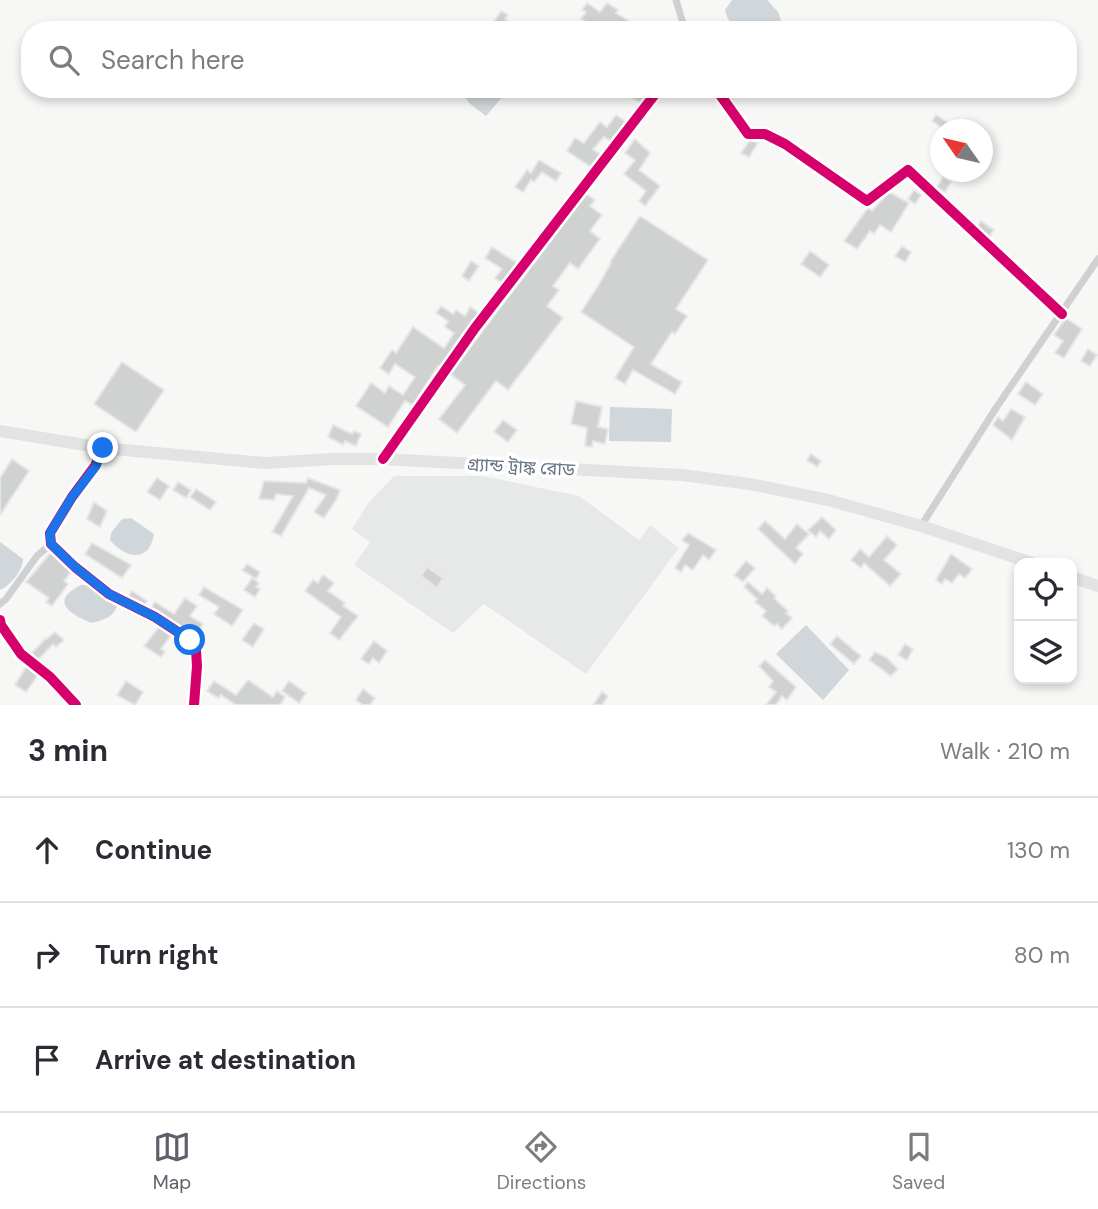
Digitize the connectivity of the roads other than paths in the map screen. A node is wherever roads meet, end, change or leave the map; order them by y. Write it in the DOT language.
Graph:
graph roads {
  1 [pos="676,0"];
  2 [pos="682,21"];
  3 [pos="652,98"];
  4 [pos="722,98"];
  5 [pos="1098,259"];
  6 [pos="1062,314"];
  7 [pos="0,431"];
  8 [pos="103,448"];
  9 [pos="383,459"];
  10 [pos="922,526"];
  11 [pos="51,544"];
  12 [pos="1017,558"];
  13 [pos="1077,579"];
  14 [pos="1098,586"];
  15 [pos="0,604"];
  16 [pos="0,620"];
  17 [pos="76,705"];
  18 [pos="194,705"];
  1 -- 2 [label="street"];
  3 -- 9 [label="street"];
  4 -- 6 [label="street"];
  5 -- 6 [label="street"];
  6 -- 10 [label="street"];
  7 -- 8 [label="highway, গ্র্যান্ড ট্রাঙ্ক রোড"];
  8 -- 9 [label="highway, গ্র্যান্ড ট্রাঙ্ক রোড"];
  8 -- 11 [label="street"];
  9 -- 10 [label="highway, গ্র্যান্ড ট্রাঙ্ক রোড"];
  10 -- 12 [label="highway, গ্র্যান্ড ট্রাঙ্ক রোড"];
  11 -- 15 [label="street"];
  11 -- 18 [label="street"];
  13 -- 14 [label="highway"];
  16 -- 17 [label="street"];
}
